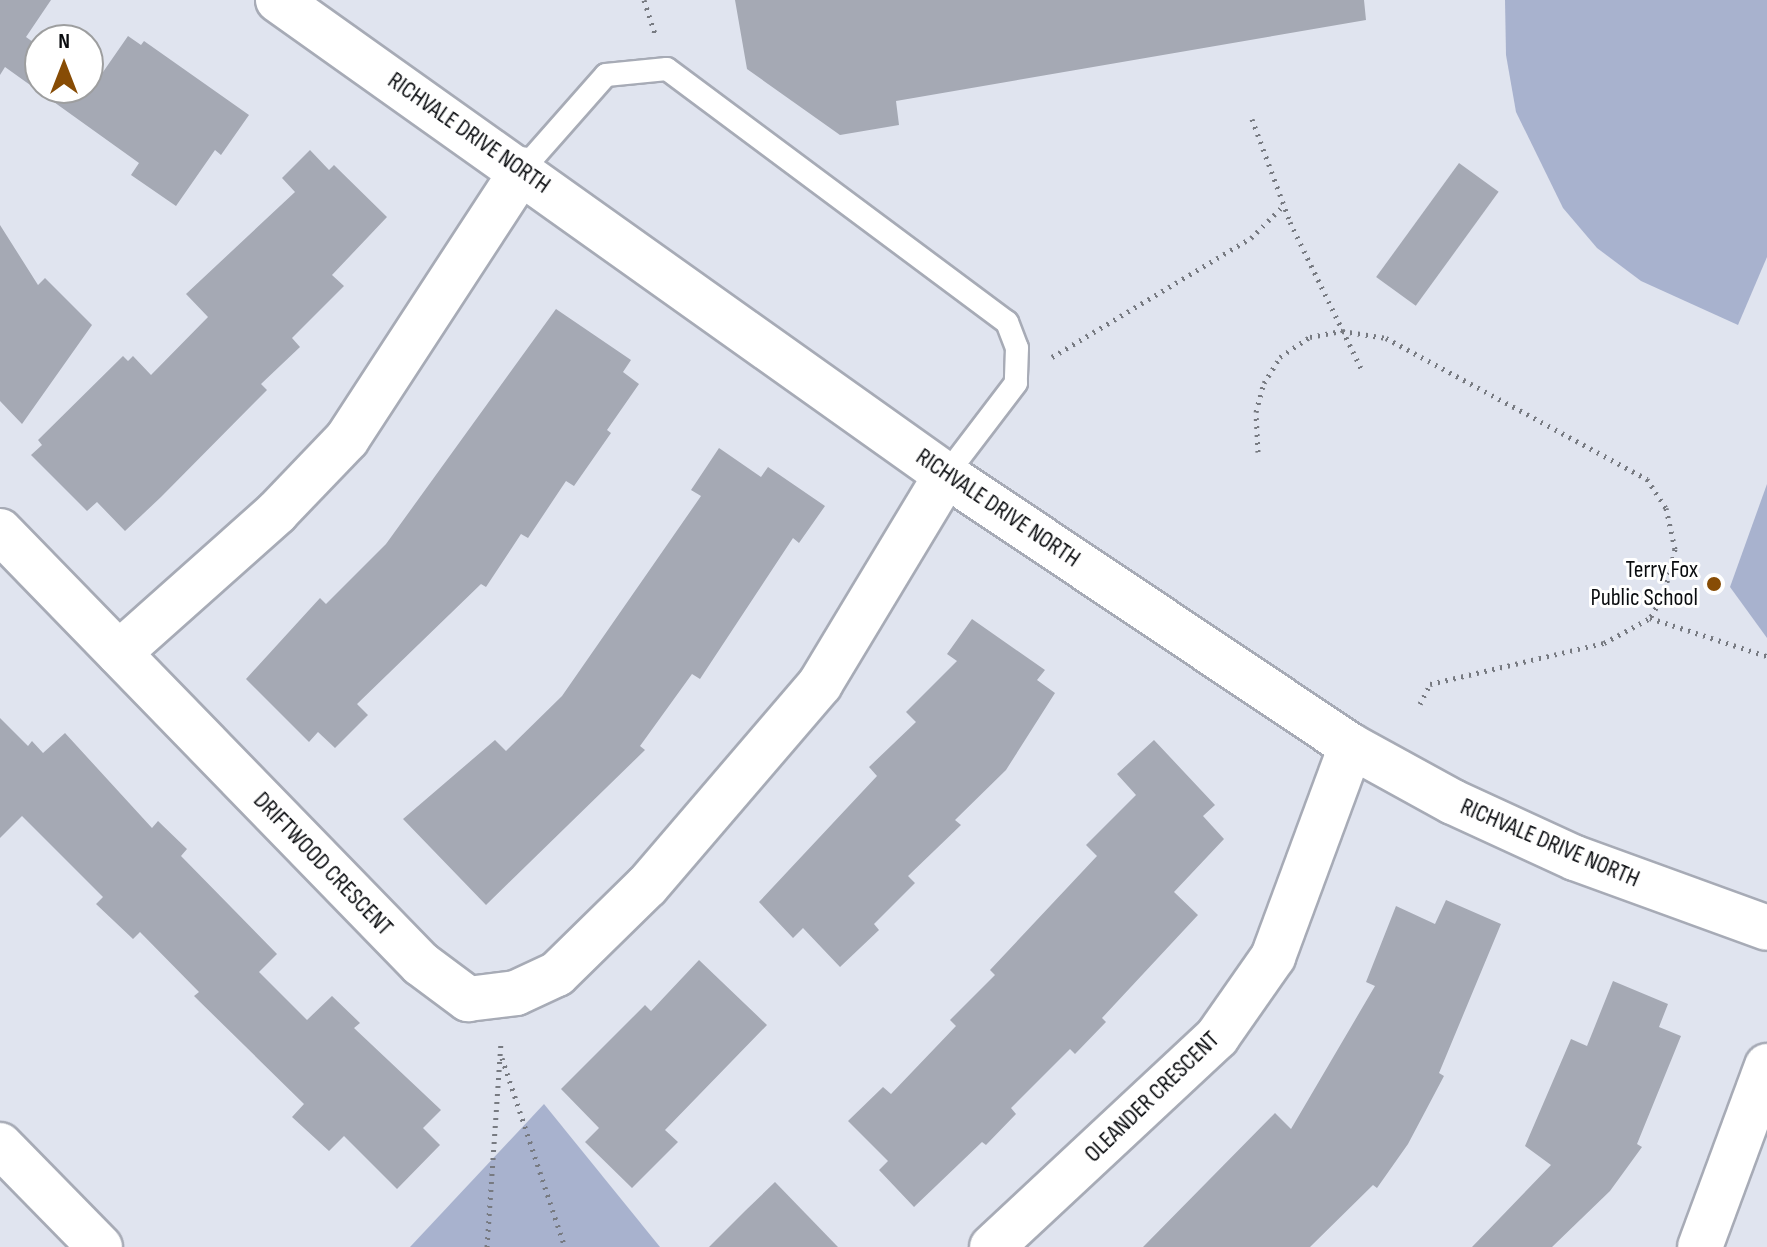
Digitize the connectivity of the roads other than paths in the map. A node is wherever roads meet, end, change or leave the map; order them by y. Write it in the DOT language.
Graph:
graph roads {
  1 [pos="278,0"];
  2 [pos="523,169"];
  3 [pos="946,475"];
  4 [pos="0,531"];
  5 [pos="119,653"];
  6 [pos="1351,746"];
  7 [pos="1767,928"];
  8 [pos="1767,1066"];
  9 [pos="0,1145"];
  10 [pos="100,1247"];
  11 [pos="992,1247"];
  12 [pos="1700,1247"];
  1 -- 2 [label="street, RICHVALE DRIVE NORTH"];
  2 -- 3 [label="street, RICHVALE DRIVE NORTH"];
  2 -- 3 [label="lane"];
  2 -- 5 [label="street"];
  3 -- 5 [label="street, DRIFTWOOD CRESCENT"];
  3 -- 6 [label="street, RICHVALE DRIVE NORTH"];
  4 -- 5 [label="street, DRIFTWOOD CRESCENT"];
  6 -- 7 [label="street, RICHVALE DRIVE NORTH"];
  6 -- 11 [label="street, OLEANDER CRESCENT"];
  8 -- 12 [label="street"];
  9 -- 10 [label="street"];
}
